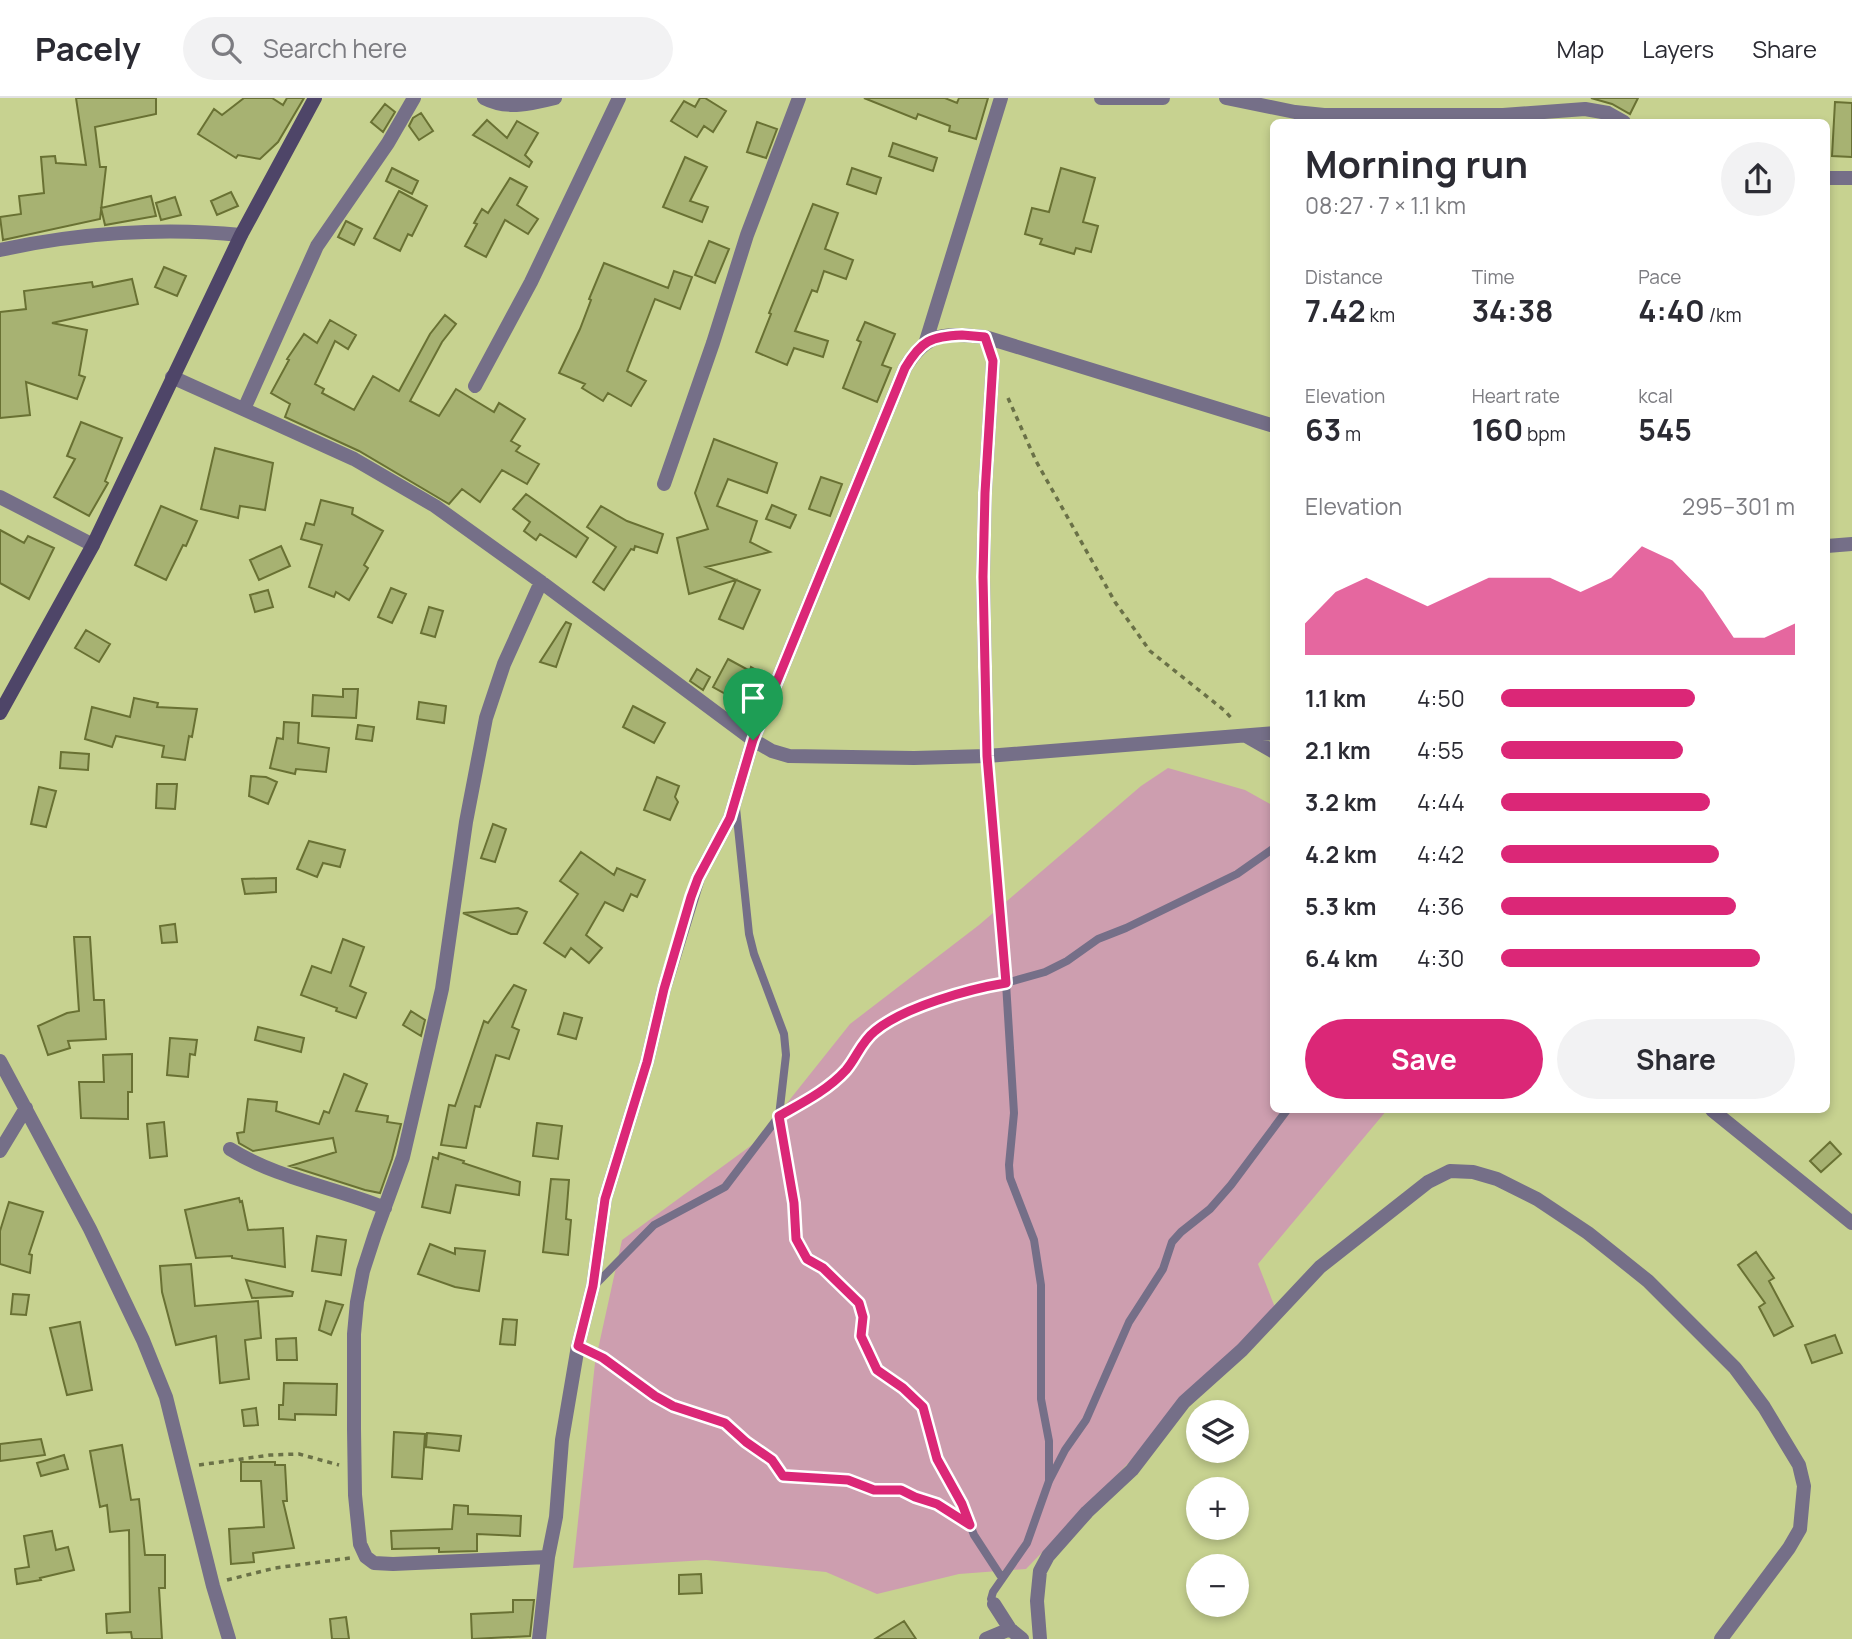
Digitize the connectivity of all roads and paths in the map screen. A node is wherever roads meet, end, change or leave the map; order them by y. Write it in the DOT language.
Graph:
graph roads {
  1 [pos="315,98"];
  2 [pos="414,98"];
  3 [pos="484,98"];
  4 [pos="555,98"];
  5 [pos="619,98"];
  6 [pos="799,98"];
  7 [pos="1001,98"];
  8 [pos="1101,98"];
  9 [pos="1163,98"];
  10 [pos="1226,98"];
  11 [pos="1618,119"];
  12 [pos="1830,178"];
  13 [pos="1852,178"];
  14 [pos="241,235"];
  15 [pos="0,250"];
  16 [pos="926,341"];
  17 [pos="993,361"];
  18 [pos="172,377"];
  19 [pos="475,386"];
  20 [pos="1008,398"];
  21 [pos="244,409"];
  22 [pos="1270,425"];
  23 [pos="664,484"];
  24 [pos="0,497"];
  25 [pos="1852,544"];
  26 [pos="93,545"];
  27 [pos="1830,546"];
  28 [pos="541,582"];
  29 [pos="0,713"];
  30 [pos="1270,733"];
  31 [pos="1246,736"];
  32 [pos="753,740"];
  33 [pos="1270,750"];
  34 [pos="987,756"];
  35 [pos="735,802"];
  36 [pos="1270,851"];
  37 [pos="1006,983"];
  38 [pos="0,1061"];
  39 [pos="26,1108"];
  40 [pos="1285,1113"];
  41 [pos="1716,1113"];
  42 [pos="779,1116"];
  43 [pos="230,1149"];
  44 [pos="0,1151"];
  45 [pos="385,1208"];
  46 [pos="1852,1223"];
  47 [pos="593,1286"];
  48 [pos="578,1346"];
  49 [pos="183,1469"];
  50 [pos="355,1470"];
  51 [pos="1049,1481"];
  52 [pos="970,1525"];
  53 [pos="366,1557"];
  54 [pos="548,1557"];
  55 [pos="1002,1578"];
  56 [pos="213,1586"];
  57 [pos="993,1604"];
  58 [pos="1010,1629"];
  59 [pos="229,1639"];
  60 [pos="539,1639"];
  61 [pos="986,1639"];
  62 [pos="1022,1639"];
  63 [pos="1040,1639"];
  64 [pos="1721,1639"];
  1 -- 14 [label="main road"];
  2 -- 21 [label="street"];
  3 -- 4 [label="street"];
  5 -- 19 [label="street"];
  6 -- 23 [label="street"];
  7 -- 16 [label="street"];
  8 -- 9 [label="street"];
  10 -- 11 [label="street"];
  12 -- 13 [label="street"];
  14 -- 15 [label="street"];
  14 -- 18 [label="main road"];
  16 -- 22 [label="street"];
  16 -- 32 [label="street"];
  17 -- 34 [label="street"];
  18 -- 21 [label="street"];
  18 -- 26 [label="main road"];
  20 -- 31 [label="path"];
  21 -- 28 [label="street"];
  24 -- 26 [label="street"];
  25 -- 27 [label="street"];
  26 -- 29 [label="main road"];
  28 -- 32 [label="street"];
  28 -- 45 [label="street"];
  30 -- 31 [label="street"];
  31 -- 33 [label="street"];
  31 -- 34 [label="street"];
  32 -- 34 [label="street"];
  32 -- 35 [label="street"];
  34 -- 37 [label="lane"];
  35 -- 42 [label="lane"];
  35 -- 47 [label="street"];
  36 -- 37 [label="lane"];
  37 -- 42 [label="lane"];
  37 -- 51 [label="lane"];
  38 -- 39 [label="street"];
  39 -- 44 [label="street"];
  39 -- 49 [label="street"];
  40 -- 51 [label="lane"];
  41 -- 46 [label="street"];
  42 -- 47 [label="lane"];
  42 -- 52 [label="lane"];
  43 -- 45 [label="street"];
  45 -- 50 [label="street"];
  47 -- 48 [label="street"];
  48 -- 52 [label="path"];
  48 -- 54 [label="street"];
  49 -- 50 [label="path"];
  49 -- 56 [label="street"];
  50 -- 53 [label="street"];
  51 -- 55 [label="lane"];
  52 -- 55 [label="lane"];
  53 -- 54 [label="street"];
  53 -- 56 [label="path"];
  54 -- 60 [label="street"];
  55 -- 57 [label="lane"];
  56 -- 59 [label="street"];
  57 -- 58 [label="street"];
  58 -- 61 [label="street"];
  58 -- 62 [label="street"];
  63 -- 64 [label="street"];
}
